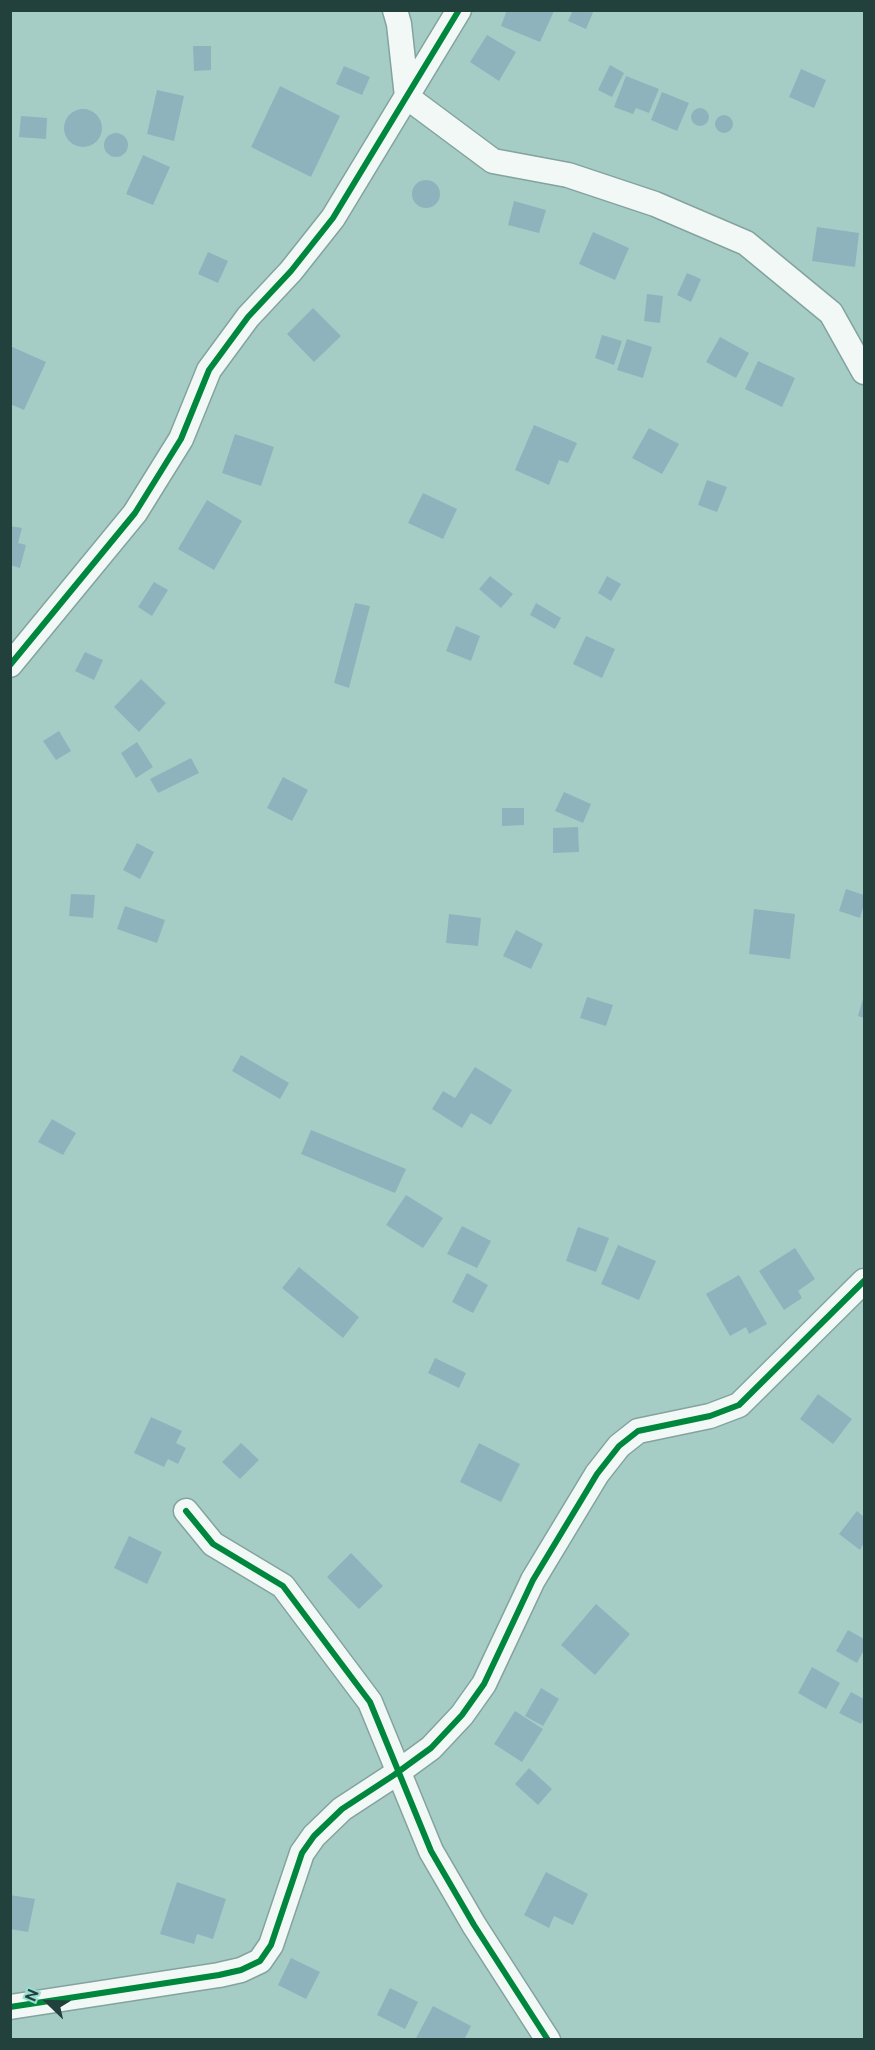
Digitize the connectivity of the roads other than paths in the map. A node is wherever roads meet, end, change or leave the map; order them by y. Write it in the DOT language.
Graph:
graph roads {
  1 [pos="394,10"];
  2 [pos="459,10"];
  3 [pos="407,97"];
  4 [pos="864,372"];
  5 [pos="10,665"];
  6 [pos="864,1281"];
  7 [pos="186,1511"];
  8 [pos="398,1772"];
  9 [pos="10,2007"];
  10 [pos="548,2040"];
  1 -- 3 [label="street"];
  2 -- 3 [label="street"];
  3 -- 4 [label="street"];
  3 -- 5 [label="street"];
  6 -- 8 [label="street"];
  7 -- 8 [label="street"];
  8 -- 9 [label="street"];
  8 -- 10 [label="street"];
}
